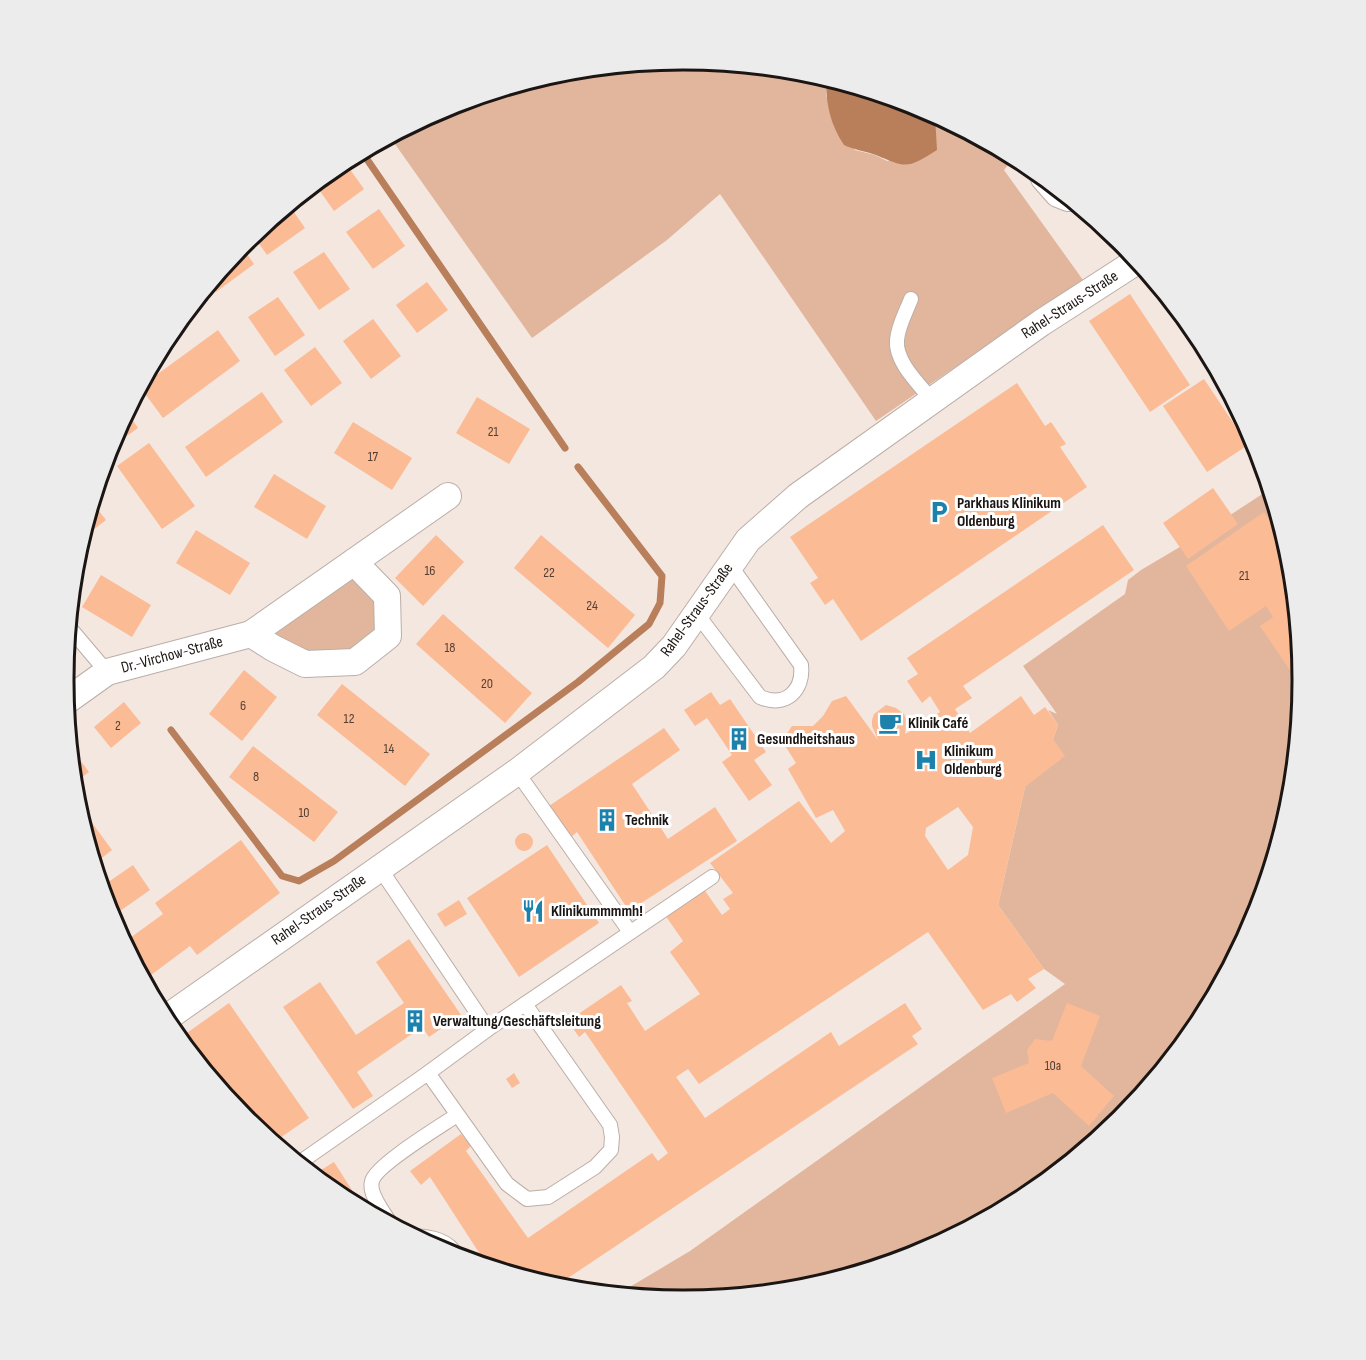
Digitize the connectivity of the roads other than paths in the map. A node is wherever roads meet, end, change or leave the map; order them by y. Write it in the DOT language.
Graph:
graph roads {
  1 [pos="1130,266"];
  2 [pos="911,299"];
  3 [pos="932,400"];
  4 [pos="448,496"];
  5 [pos="354,562"];
  6 [pos="730,565"];
  7 [pos="697,614"];
  8 [pos="251,634"];
  9 [pos="76,635"];
  10 [pos="107,672"];
  11 [pos="74,695"];
  12 [pos="517,772"];
  13 [pos="379,867"];
  14 [pos="712,877"];
  15 [pos="630,932"];
  16 [pos="525,1004"];
  17 [pos="173,1014"];
  18 [pos="488,1029"];
  19 [pos="428,1073"];
  20 [pos="457,1115"];
  21 [pos="305,1159"];
  22 [pos="383,1211"];
  1 -- 3 [label="street, Rahel-Straus-Straße"];
  2 -- 3 [label="lane"];
  3 -- 6 [label="street, Rahel-Straus-Straße"];
  4 -- 5 [label="street, Dr.-Virchow-Straße"];
  5 -- 8 [label="street, Dr.-Virchow-Straße"];
  5 -- 8 [label="street"];
  6 -- 7 [label="street, Rahel-Straus-Straße"];
  6 -- 7 [label="lane"];
  7 -- 12 [label="street, Rahel-Straus-Straße"];
  8 -- 10 [label="street, Dr.-Virchow-Straße"];
  9 -- 10 [label="lane"];
  10 -- 11 [label="street, Dr.-Virchow-Straße"];
  12 -- 13 [label="street, Rahel-Straus-Straße"];
  12 -- 15 [label="lane"];
  13 -- 17 [label="street, Rahel-Straus-Straße"];
  13 -- 18 [label="lane"];
  14 -- 15 [label="lane"];
  15 -- 16 [label="lane"];
  16 -- 18 [label="lane"];
  16 -- 20 [label="lane"];
  18 -- 19 [label="lane"];
  19 -- 20 [label="lane"];
  19 -- 21 [label="lane"];
  20 -- 22 [label="lane"];
}
